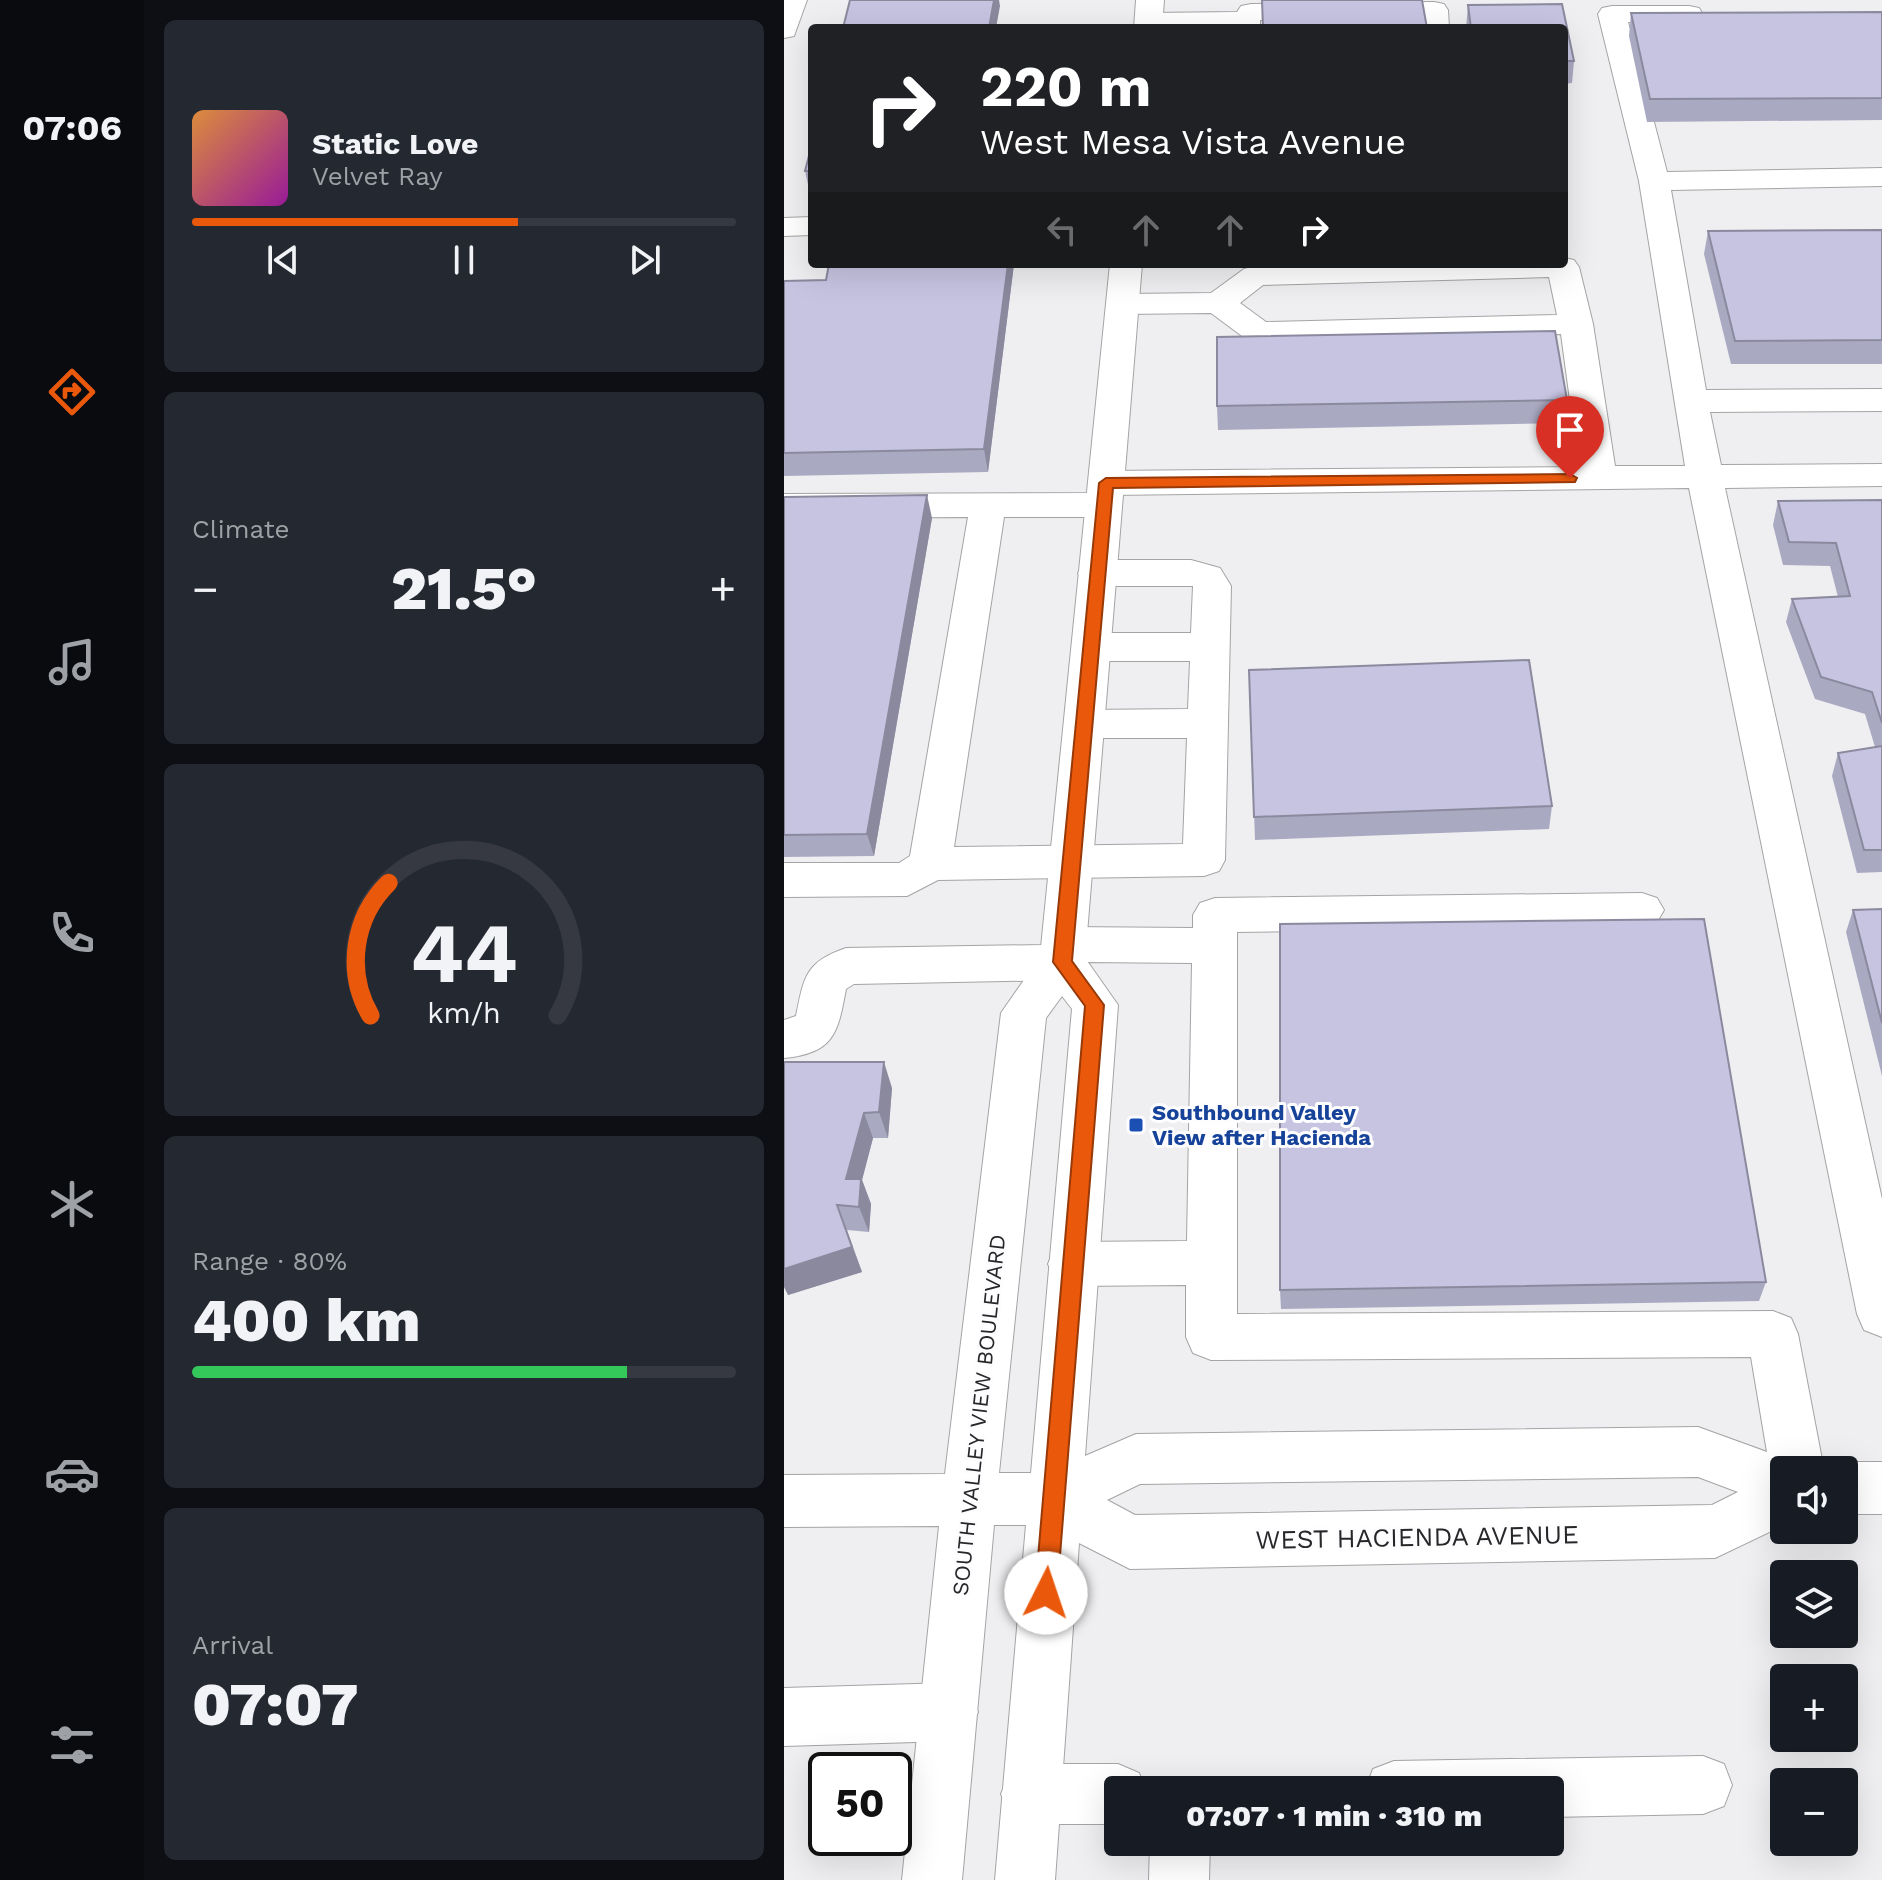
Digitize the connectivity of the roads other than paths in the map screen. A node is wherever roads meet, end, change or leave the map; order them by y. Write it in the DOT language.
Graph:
graph roads {
  1 [pos="793,0"];
  2 [pos="1330,6"];
  3 [pos="1610,7"];
  4 [pos="1723,13"];
  5 [pos="1149,16"];
  6 [pos="1452,16"];
  7 [pos="1246,24"];
  8 [pos="784,30"];
  9 [pos="1882,177"];
  10 [pos="1654,181"];
  11 [pos="808,226"];
  12 [pos="784,227"];
  13 [pos="1126,268"];
  14 [pos="1529,268"];
  15 [pos="1563,268"];
  16 [pos="1219,303"];
  17 [pos="1123,304"];
  18 [pos="1576,324"];
  19 [pos="1882,400"];
  20 [pos="1691,401"];
  21 [pos="1882,475"];
  22 [pos="1705,477"];
  23 [pos="1599,478"];
  24 [pos="1105,494"];
  25 [pos="784,506"];
  26 [pos="988,506"];
  27 [pos="1097,573"];
  28 [pos="1091,647"];
  29 [pos="1210,647"];
  30 [pos="1208,723"];
  31 [pos="1084,724"];
  32 [pos="930,864"];
  33 [pos="1071,864"];
  34 [pos="784,880"];
  35 [pos="1642,910"];
  36 [pos="1215,946"];
  37 [pos="1063,953"];
  38 [pos="784,1039"];
  39 [pos="1212,1263"];
  40 [pos="1073,1264"];
  41 [pos="1882,1314"];
  42 [pos="1795,1456"];
  43 [pos="1770,1478"];
  44 [pos="1858,1488"];
  45 [pos="1882,1488"];
  46 [pos="1053,1499"];
  47 [pos="784,1501"];
  48 [pos="969,1501"];
  49 [pos="1770,1504"];
  50 [pos="949,1712"];
  51 [pos="784,1717"];
  52 [pos="1703,1785"];
  53 [pos="1564,1787"];
  54 [pos="1031,1794"];
  55 [pos="1104,1794"];
  56 [pos="1180,1856"];
  57 [pos="932,1880"];
  58 [pos="1025,1880"];
  59 [pos="1179,1880"];
  1 -- 8 [label="main road"];
  2 -- 6 [label="main road"];
  2 -- 7 [label="main road"];
  3 -- 4 [label="main road"];
  3 -- 10 [label="main road"];
  5 -- 7 [label="main road"];
  9 -- 10 [label="main road"];
  10 -- 20 [label="main road"];
  11 -- 12 [label="main road"];
  13 -- 17 [label="main road"];
  14 -- 16 [label="main road"];
  15 -- 18 [label="main road"];
  16 -- 17 [label="main road"];
  16 -- 18 [label="main road"];
  17 -- 24 [label="main road"];
  18 -- 23 [label="main road"];
  19 -- 20 [label="main road"];
  20 -- 22 [label="main road"];
  21 -- 22 [label="main road"];
  22 -- 23 [label="main road"];
  22 -- 41 [label="main road"];
  23 -- 24 [label="main road"];
  24 -- 26 [label="main road"];
  24 -- 27 [label="main road"];
  25 -- 26 [label="main road"];
  26 -- 32 [label="main road"];
  27 -- 28 [label="main road"];
  27 -- 29 [label="main road"];
  28 -- 29 [label="main road"];
  28 -- 31 [label="main road"];
  29 -- 30 [label="main road"];
  30 -- 31 [label="main road"];
  30 -- 33 [label="main road"];
  31 -- 33 [label="main road"];
  32 -- 33 [label="main road"];
  32 -- 34 [label="main road"];
  33 -- 37 [label="main road"];
  35 -- 36 [label="main road"];
  36 -- 37 [label="main road"];
  36 -- 39 [label="main road"];
  37 -- 38 [label="main road"];
  37 -- 40 [label="main road"];
  37 -- 48 [label="main road, SOUTH VALLEY VIEW BOULEVARD"];
  39 -- 40 [label="main road"];
  39 -- 42 [label="main road"];
  40 -- 46 [label="main road"];
  43 -- 46 [label="main road"];
  44 -- 45 [label="main road"];
  46 -- 48 [label="main road"];
  46 -- 49 [label="main road, WEST HACIENDA AVENUE"];
  46 -- 54 [label="main road"];
  47 -- 48 [label="main road"];
  48 -- 50 [label="main road, SOUTH VALLEY VIEW BOULEVARD"];
  50 -- 51 [label="main road"];
  50 -- 57 [label="main road, SOUTH VALLEY VIEW BOULEVARD"];
  52 -- 53 [label="main road"];
  54 -- 55 [label="main road"];
  54 -- 58 [label="main road"];
  56 -- 59 [label="main road"];
}
